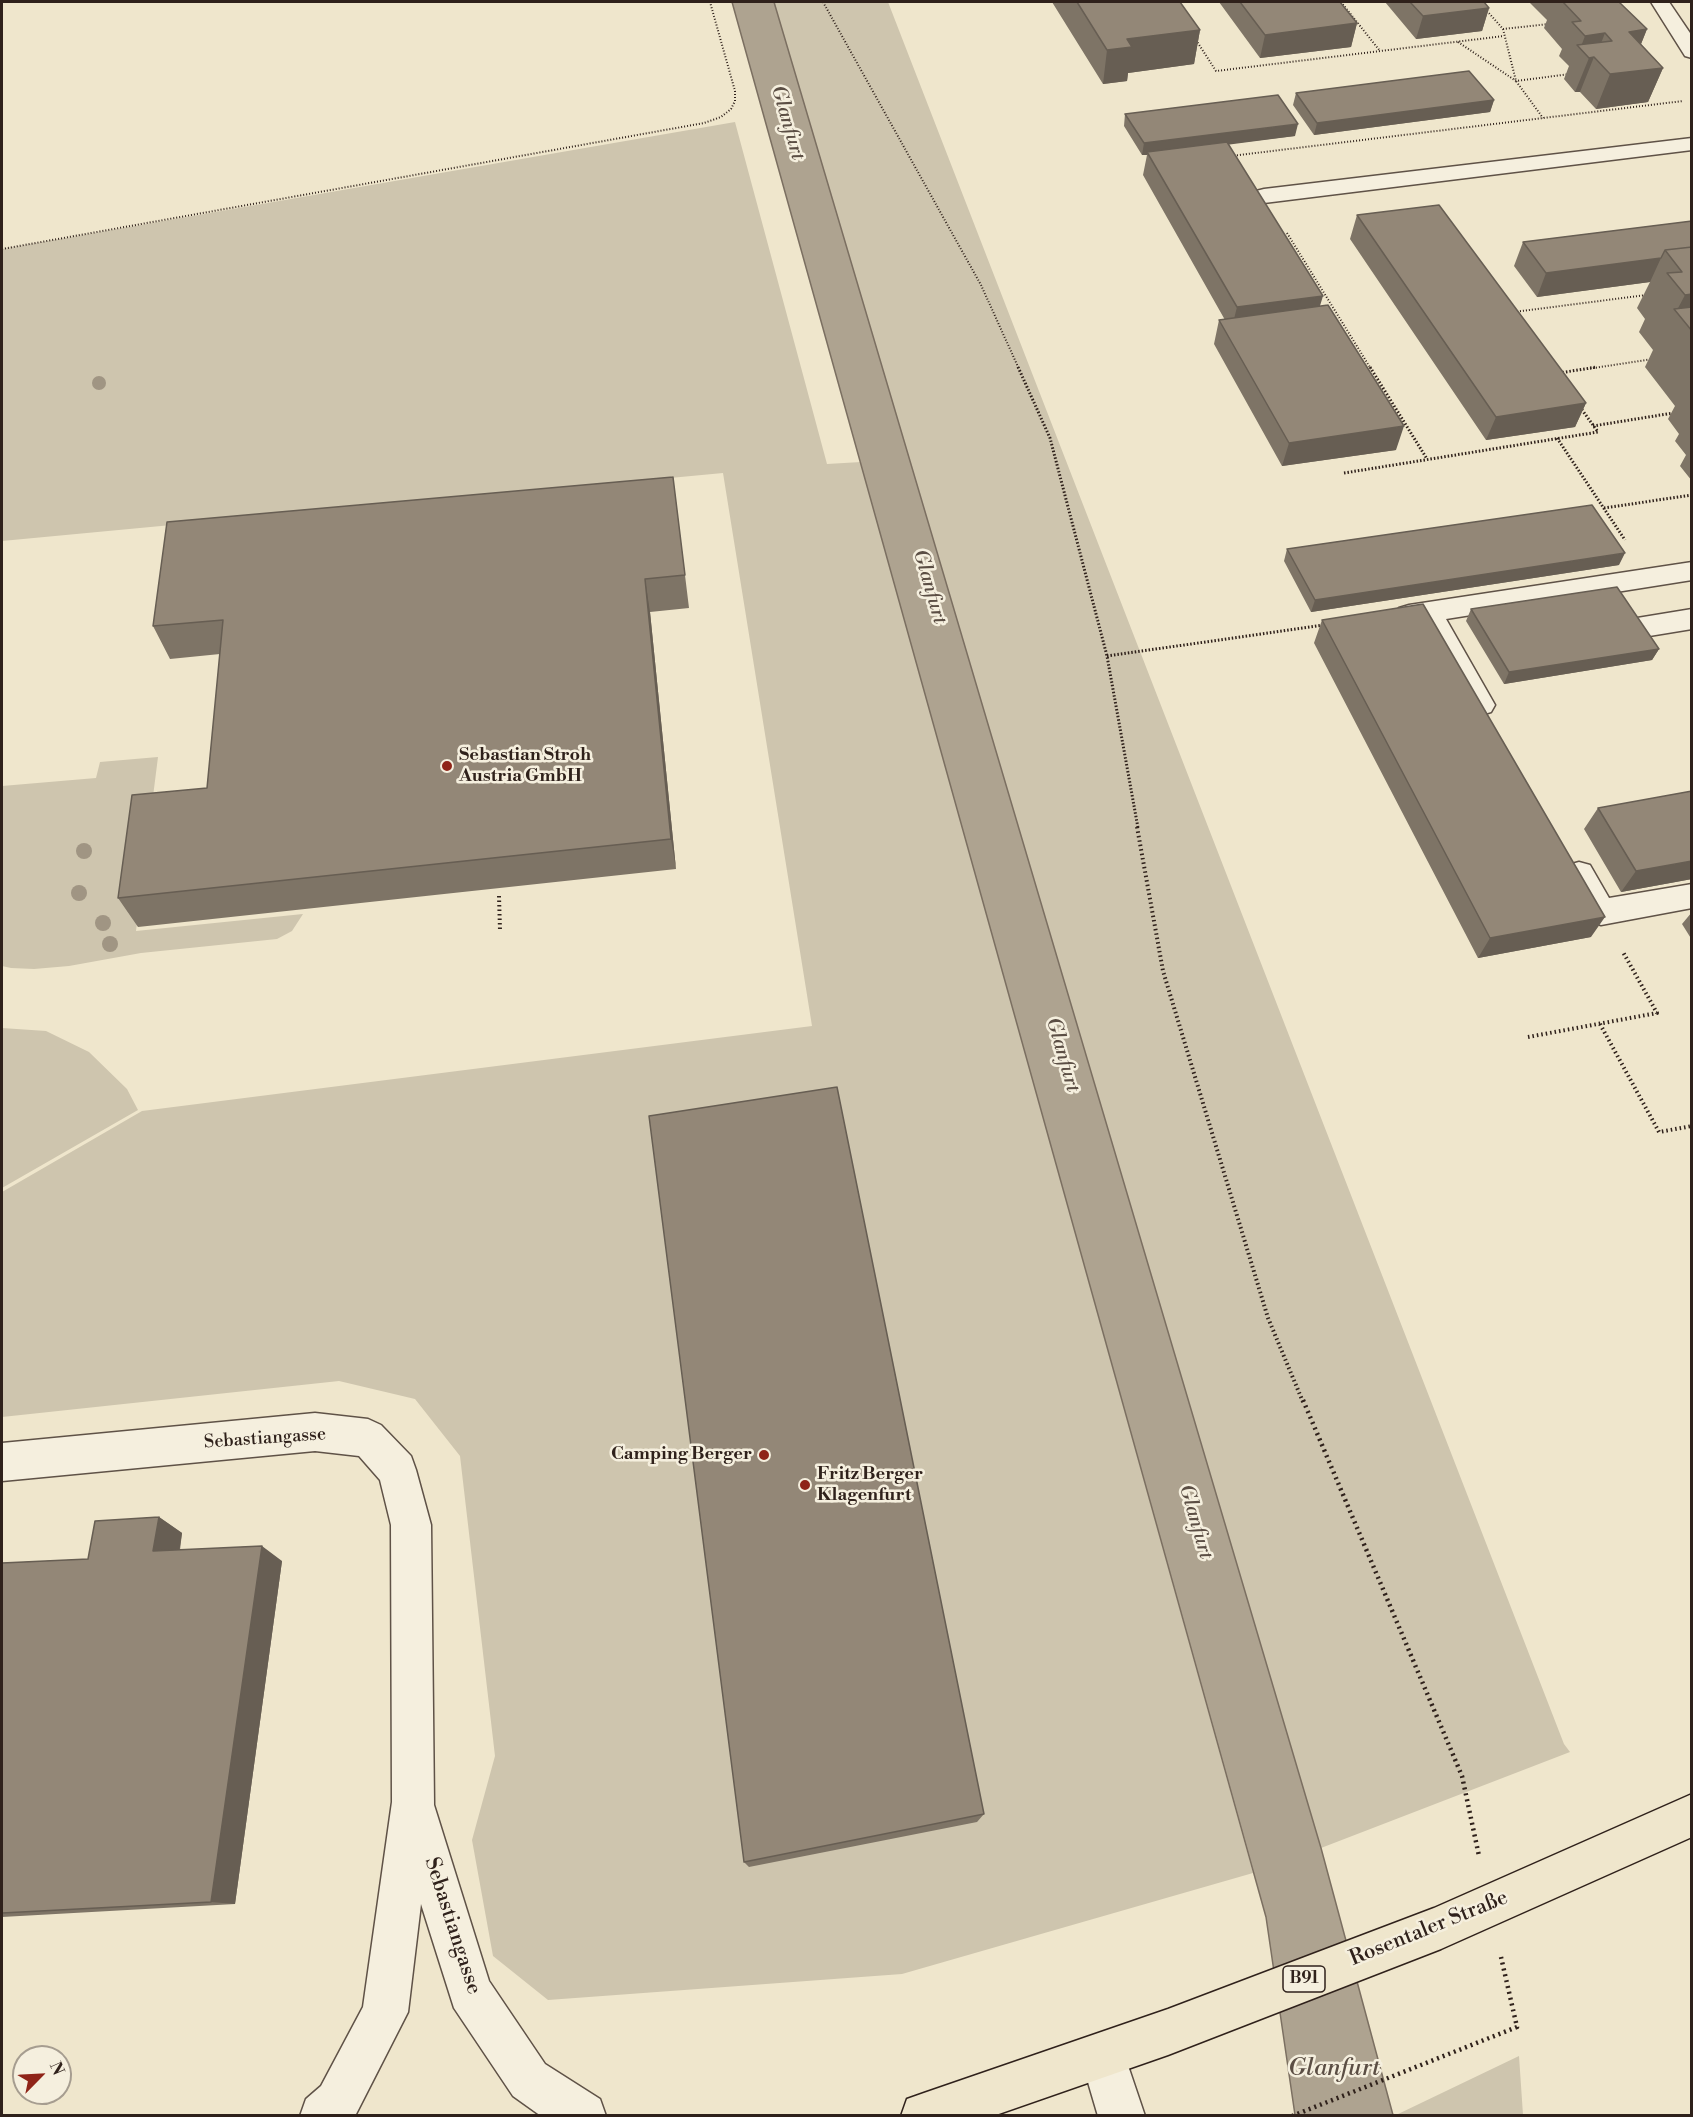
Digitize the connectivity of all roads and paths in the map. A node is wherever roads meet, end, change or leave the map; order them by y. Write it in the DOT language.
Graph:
graph roads {
  1 [pos="710,2"];
  2 [pos="823,2"];
  3 [pos="1341,2"];
  4 [pos="1479,2"];
  5 [pos="1660,2"];
  6 [pos="1556,23"];
  7 [pos="1503,29"];
  8 [pos="1190,31"];
  9 [pos="1504,36"];
  10 [pos="1458,42"];
  11 [pos="1380,51"];
  12 [pos="1692,52"];
  13 [pos="1572,74"];
  14 [pos="1516,81"];
  15 [pos="1683,101"];
  16 [pos="1544,118"];
  17 [pos="1692,144"];
  18 [pos="1228,157"];
  19 [pos="1264,196"];
  20 [pos="2,249"];
  21 [pos="1647,295"];
  22 [pos="1518,321"];
  23 [pos="1658,358"];
  24 [pos="1562,382"];
  25 [pos="1574,400"];
  26 [pos="1678,412"];
  27 [pos="1593,426"];
  28 [pos="1557,438"];
  29 [pos="1427,459"];
  30 [pos="1344,473"];
  31 [pos="1692,495"];
  32 [pos="1604,508"];
  33 [pos="1692,572"];
  34 [pos="1651,578"];
  35 [pos="1428,612"];
  36 [pos="1692,619"];
  37 [pos="1328,625"];
  38 [pos="1631,629"];
  39 [pos="1107,656"];
  40 [pos="1494,726"];
  41 [pos="1565,850"];
  42 [pos="499,896"];
  43 [pos="1692,896"];
  44 [pos="1601,912"];
  45 [pos="500,930"];
  46 [pos="1600,1024"];
  47 [pos="1528,1037"];
  48 [pos="1692,1126"];
  49 [pos="2,1462"];
  50 [pos="413,1802"];
  51 [pos="1692,1815"];
  52 [pos="1490,1906"];
  53 [pos="1103,2055"];
  54 [pos="323,2115"];
  55 [pos="583,2115"];
  56 [pos="924,2115"];
  57 [pos="1122,2115"];
  58 [pos="1292,2115"];
  1 -- 20 [label="path"];
  2 -- 39 [label="path"];
  3 -- 11 [label="path"];
  4 -- 7 [label="path"];
  5 -- 12 [label="street"];
  6 -- 7 [label="path"];
  7 -- 9 [label="path"];
  8 -- 11 [label="path"];
  9 -- 10 [label="path"];
  9 -- 14 [label="path"];
  10 -- 11 [label="path"];
  10 -- 14 [label="path"];
  13 -- 14 [label="path"];
  14 -- 16 [label="path"];
  15 -- 16 [label="path"];
  16 -- 18 [label="path"];
  17 -- 19 [label="street"];
  19 -- 29 [label="path"];
  21 -- 22 [label="path"];
  23 -- 24 [label="path"];
  25 -- 27 [label="path"];
  26 -- 27 [label="path"];
  27 -- 28 [label="path"];
  28 -- 29 [label="path"];
  28 -- 32 [label="path"];
  29 -- 30 [label="path"];
  31 -- 32 [label="path"];
  32 -- 34 [label="path"];
  33 -- 34 [label="street"];
  34 -- 35 [label="street"];
  35 -- 37 [label="street"];
  35 -- 40 [label="street"];
  36 -- 38 [label="street"];
  37 -- 39 [label="path"];
  39 -- 52 [label="path"];
  41 -- 44 [label="street"];
  42 -- 45 [label="path"];
  43 -- 44 [label="street"];
  44 -- 46 [label="path"];
  46 -- 47 [label="path"];
  46 -- 48 [label="path"];
  49 -- 50 [label="street, Sebastiangasse"];
  50 -- 54 [label="street, Sebastiangasse"];
  50 -- 55 [label="street, Sebastiangasse"];
  51 -- 52 [label="main road, Rosentaler Straße / B91"];
  52 -- 53 [label="main road, Rosentaler Straße / B91"];
  52 -- 58 [label="path"];
  53 -- 56 [label="main road, Rosentaler Straße / B91"];
  53 -- 57 [label="street"];
}
